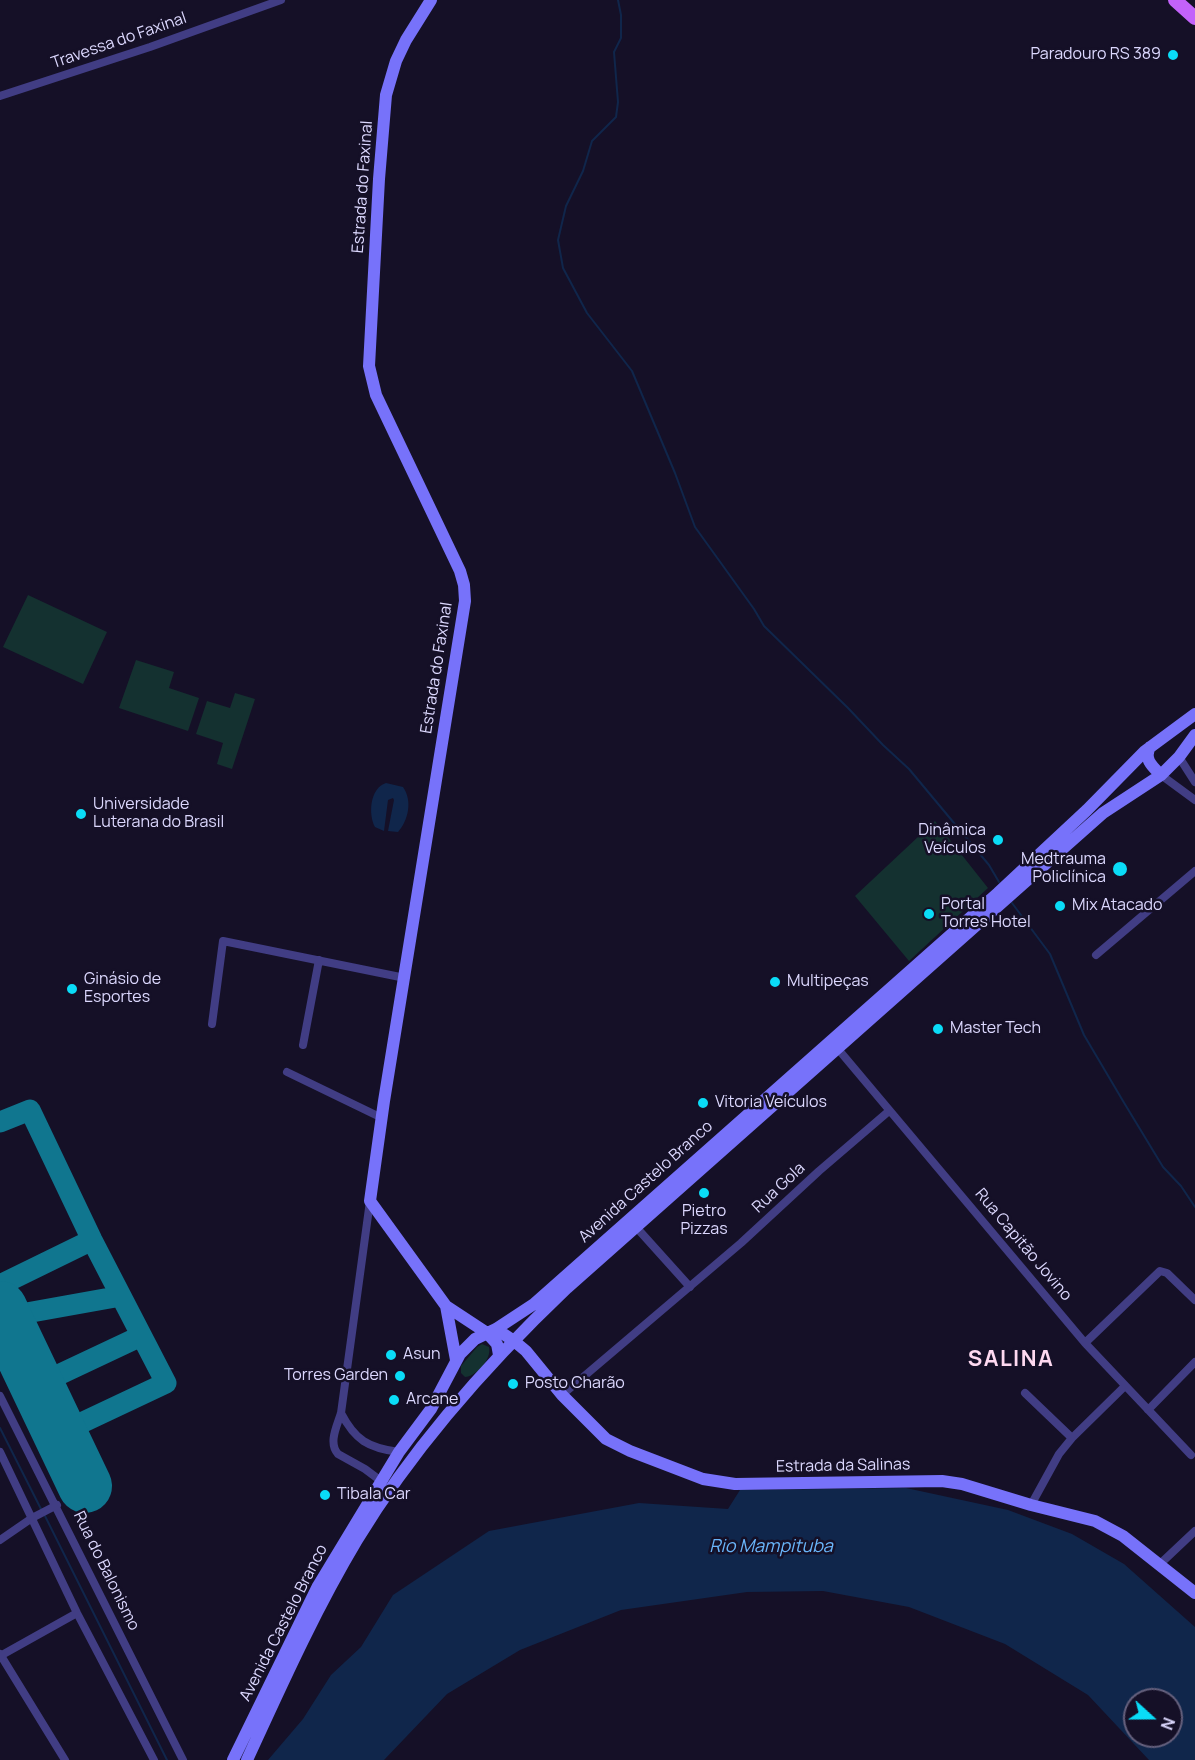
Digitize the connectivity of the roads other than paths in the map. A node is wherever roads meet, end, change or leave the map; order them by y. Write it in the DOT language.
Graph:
graph roads {
  1 [pos="281,0"];
  2 [pos="431,0"];
  3 [pos="1179,2"];
  4 [pos="1195,18"];
  5 [pos="0,96"];
  6 [pos="1195,714"];
  7 [pos="1195,735"];
  8 [pos="1155,743"];
  9 [pos="1179,757"];
  10 [pos="1161,775"];
  11 [pos="1195,782"];
  12 [pos="1193,794"];
  13 [pos="1195,871"];
  14 [pos="1096,955"];
  15 [pos="319,960"];
  16 [pos="405,978"];
  17 [pos="212,1024"];
  18 [pos="303,1045"];
  19 [pos="838,1049"];
  20 [pos="286,1072"];
  21 [pos="889,1112"];
  22 [pos="382,1118"];
  23 [pos="370,1202"];
  24 [pos="636,1227"];
  25 [pos="690,1287"];
  26 [pos="1195,1300"];
  27 [pos="446,1306"];
  28 [pos="492,1331"];
  29 [pos="514,1341"];
  30 [pos="1085,1343"];
  31 [pos="499,1355"];
  32 [pos="1195,1362"];
  33 [pos="455,1363"];
  34 [pos="472,1386"];
  35 [pos="1125,1386"];
  36 [pos="1025,1393"];
  37 [pos="562,1395"];
  38 [pos="0,1396"];
  39 [pos="1148,1410"];
  40 [pos="341,1413"];
  41 [pos="1072,1438"];
  42 [pos="0,1452"];
  43 [pos="399,1452"];
  44 [pos="1191,1455"];
  45 [pos="381,1480"];
  46 [pos="1031,1505"];
  47 [pos="53,1507"];
  48 [pos="34,1517"];
  49 [pos="1195,1531"];
  50 [pos="0,1540"];
  51 [pos="1160,1564"];
  52 [pos="1195,1593"];
  53 [pos="78,1613"];
  54 [pos="0,1655"];
  55 [pos="65,1760"];
  56 [pos="154,1760"];
  57 [pos="183,1760"];
  58 [pos="233,1760"];
  59 [pos="247,1760"];
  1 -- 5 [label="street, Travessa do Faxinal"];
  2 -- 16 [label="main road, Estrada do Faxinal"];
  3 -- 4 [label="main road"];
  6 -- 8 [label="main road, Avenida Castelo Branco"];
  7 -- 9 [label="main road, Avenida Castelo Branco"];
  8 -- 9 [label="main road"];
  8 -- 10 [label="main road"];
  8 -- 28 [label="main road, Avenida Castelo Branco"];
  9 -- 10 [label="main road, Avenida Castelo Branco"];
  9 -- 11 [label="street"];
  10 -- 12 [label="street"];
  10 -- 19 [label="main road, Avenida Castelo Branco"];
  13 -- 14 [label="street"];
  15 -- 16 [label="street"];
  15 -- 17 [label="street"];
  15 -- 18 [label="street"];
  16 -- 22 [label="main road, Estrada do Faxinal"];
  19 -- 21 [label="street, Rua Capitão Jovino"];
  19 -- 24 [label="main road, Avenida Castelo Branco"];
  20 -- 22 [label="street"];
  21 -- 25 [label="street, Rua Gola"];
  21 -- 30 [label="street, Rua Capitão Jovino"];
  22 -- 23 [label="main road, Estrada do Faxinal"];
  23 -- 27 [label="main road"];
  23 -- 40 [label="street"];
  24 -- 25 [label="street"];
  24 -- 29 [label="main road, Avenida Castelo Branco"];
  25 -- 37 [label="street, Rua Gola"];
  26 -- 30 [label="street"];
  27 -- 28 [label="main road, Estrada da Salinas"];
  27 -- 33 [label="main road"];
  28 -- 29 [label="main road, Estrada da Salinas"];
  28 -- 31 [label="main road"];
  28 -- 33 [label="main road, Avenida Castelo Branco"];
  29 -- 31 [label="main road, Avenida Castelo Branco"];
  29 -- 37 [label="main road, Estrada da Salinas"];
  30 -- 35 [label="street, Rua Capitão Jovino"];
  31 -- 34 [label="main road, Avenida Castelo Branco"];
  32 -- 39 [label="street"];
  33 -- 34 [label="main road"];
  33 -- 43 [label="main road, Avenida Castelo Branco"];
  34 -- 59 [label="main road, Avenida Castelo Branco"];
  35 -- 39 [label="street, Rua Capitão Jovino"];
  35 -- 41 [label="street"];
  36 -- 41 [label="street"];
  37 -- 46 [label="main road, Estrada da Salinas"];
  38 -- 47 [label="street, Rua do Balonismo"];
  39 -- 44 [label="street, Rua Capitão Jovino"];
  40 -- 43 [label="street"];
  40 -- 45 [label="street"];
  41 -- 46 [label="street"];
  42 -- 48 [label="street"];
  43 -- 45 [label="main road, Avenida Castelo Branco"];
  45 -- 58 [label="main road, Avenida Castelo Branco"];
  46 -- 51 [label="main road, Estrada da Salinas"];
  47 -- 48 [label="street"];
  47 -- 57 [label="street, Rua do Balonismo"];
  48 -- 50 [label="street"];
  48 -- 53 [label="street"];
  49 -- 51 [label="street"];
  51 -- 52 [label="main road, Estrada da Salinas"];
  53 -- 54 [label="street"];
  53 -- 56 [label="street"];
  54 -- 55 [label="street"];
}
